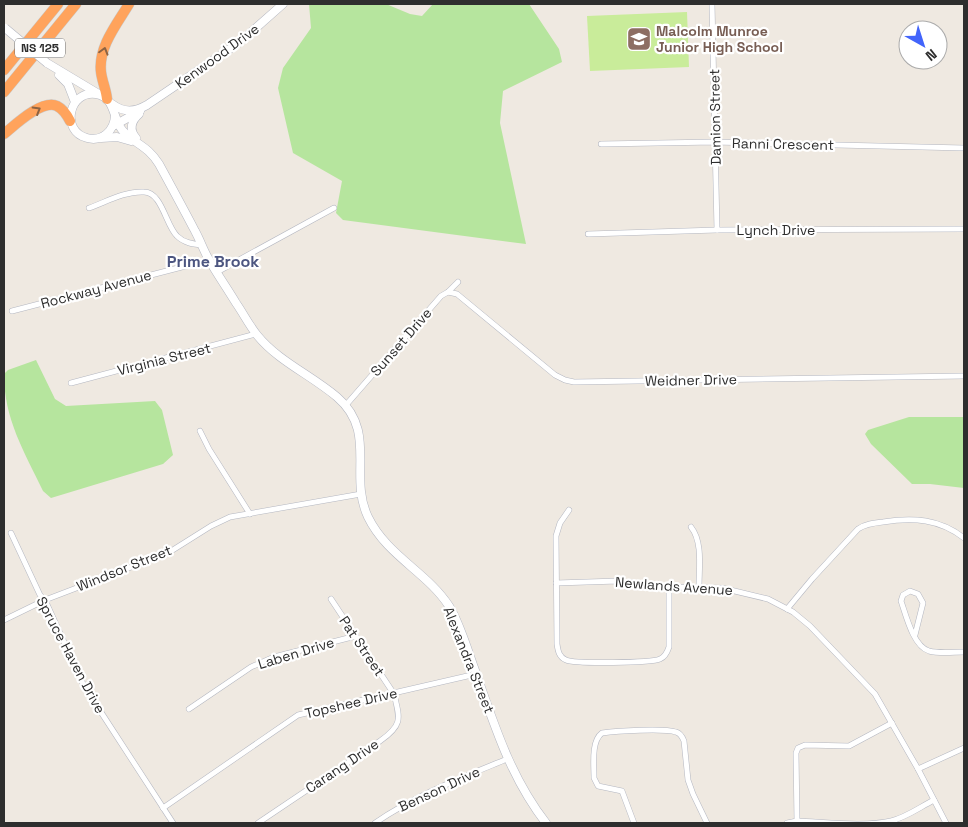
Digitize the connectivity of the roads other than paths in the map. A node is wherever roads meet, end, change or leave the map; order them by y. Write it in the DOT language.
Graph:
graph roads {
  1 [pos="58,4"];
  2 [pos="76,4"];
  3 [pos="129,4"];
  4 [pos="283,4"];
  5 [pos="712,4"];
  6 [pos="5,27"];
  7 [pos="46,64"];
  8 [pos="4,70"];
  9 [pos="4,92"];
  10 [pos="107,99"];
  11 [pos="75,102"];
  12 [pos="144,108"];
  13 [pos="70,121"];
  14 [pos="115,122"];
  15 [pos="4,134"];
  16 [pos="96,139"];
  17 [pos="715,142"];
  18 [pos="601,144"];
  19 [pos="143,145"];
  20 [pos="964,148"];
  21 [pos="89,208"];
  22 [pos="334,208"];
  23 [pos="964,229"];
  24 [pos="717,230"];
  25 [pos="588,234"];
  26 [pos="202,245"];
  27 [pos="209,260"];
  28 [pos="216,272"];
  29 [pos="458,282"];
  30 [pos="448,292"];
  31 [pos="12,311"];
  32 [pos="256,334"];
  33 [pos="964,376"];
  34 [pos="71,383"];
  35 [pos="346,405"];
  36 [pos="200,431"];
  37 [pos="361,494"];
  38 [pos="569,510"];
  39 [pos="250,514"];
  40 [pos="691,527"];
  41 [pos="11,533"];
  42 [pos="964,538"];
  43 [pos="556,583"];
  44 [pos="669,587"];
  45 [pos="700,587"];
  46 [pos="331,599"];
  47 [pos="44,600"];
  48 [pos="787,609"];
  49 [pos="4,620"];
  50 [pos="914,635"];
  51 [pos="356,636"];
  52 [pos="964,652"];
  53 [pos="476,674"];
  54 [pos="394,694"];
  55 [pos="189,709"];
  56 [pos="892,723"];
  57 [pos="964,748"];
  58 [pos="507,759"];
  59 [pos="918,769"];
  60 [pos="934,800"];
  61 [pos="163,808"];
  62 [pos="797,821"];
  63 [pos="378,822"];
  64 [pos="173,823"];
  65 [pos="258,823"];
  66 [pos="546,823"];
  67 [pos="634,823"];
  68 [pos="707,823"];
  69 [pos="787,823"];
  70 [pos="946,823"];
  1 -- 8 [label="highway, NS 125"];
  2 -- 9 [label="highway, NS 125"];
  10 -- 3 [label="highway, one-way"];
  4 -- 12 [label="main road, Kenwood Drive"];
  5 -- 17 [label="street, Damion Street"];
  6 -- 7 [label="main road, bridge"];
  7 -- 10 [label="main road"];
  7 -- 11 [label="main road"];
  10 -- 11 [label="main road"];
  10 -- 12 [label="main road, Kenwood Drive"];
  10 -- 14 [label="main road"];
  11 -- 13 [label="main road"];
  12 -- 14 [label="main road, Kenwood Drive"];
  12 -- 19 [label="main road"];
  15 -- 13 [label="highway, one-way"];
  13 -- 16 [label="main road"];
  14 -- 16 [label="main road"];
  14 -- 19 [label="main road, Alexandra Street"];
  16 -- 19 [label="main road"];
  17 -- 18 [label="street, Ranni Crescent"];
  17 -- 20 [label="street, Ranni Crescent"];
  17 -- 24 [label="street, Damion Street"];
  19 -- 26 [label="main road, Alexandra Street"];
  21 -- 26 [label="street"];
  22 -- 28 [label="street"];
  23 -- 24 [label="street, Lynch Drive"];
  24 -- 25 [label="street, Lynch Drive"];
  26 -- 27 [label="main road, Alexandra Street"];
  27 -- 28 [label="main road, Alexandra Street"];
  27 -- 31 [label="street, Rockway Avenue"];
  28 -- 32 [label="main road, Alexandra Street"];
  29 -- 30 [label="street, Sunset Drive"];
  30 -- 33 [label="street, Weidner Drive"];
  30 -- 35 [label="street, Sunset Drive"];
  32 -- 34 [label="street, Virginia Street"];
  32 -- 35 [label="main road, Alexandra Street"];
  35 -- 37 [label="main road, Alexandra Street"];
  36 -- 39 [label="street"];
  37 -- 39 [label="street, Windsor Street"];
  37 -- 53 [label="main road, Alexandra Street"];
  38 -- 43 [label="street"];
  39 -- 47 [label="street, Windsor Street"];
  40 -- 45 [label="street"];
  41 -- 47 [label="street, Spruce Haven Drive"];
  42 -- 48 [label="street"];
  43 -- 44 [label="street, Newlands Avenue"];
  43 -- 44 [label="street"];
  44 -- 45 [label="street, Newlands Avenue"];
  45 -- 48 [label="street, Newlands Avenue"];
  46 -- 51 [label="street, Pat Street"];
  47 -- 49 [label="street, Windsor Street"];
  47 -- 61 [label="street, Spruce Haven Drive"];
  48 -- 56 [label="street, Newlands Avenue"];
  50 -- 50 [label="street"];
  50 -- 52 [label="street"];
  51 -- 54 [label="street, Pat Street"];
  51 -- 55 [label="street, Laben Drive"];
  53 -- 54 [label="street, Topshee Drive"];
  53 -- 58 [label="main road, Alexandra Street"];
  54 -- 61 [label="street, Topshee Drive"];
  54 -- 65 [label="street, Carang Drive"];
  56 -- 59 [label="street, Newlands Avenue"];
  56 -- 62 [label="street"];
  57 -- 59 [label="street"];
  58 -- 63 [label="street, Benson Drive"];
  58 -- 66 [label="main road, Alexandra Street"];
  59 -- 60 [label="street, Newlands Avenue"];
  60 -- 62 [label="street"];
  60 -- 70 [label="street, Newlands Avenue"];
  61 -- 64 [label="street, Spruce Haven Drive"];
  62 -- 69 [label="street"];
  67 -- 68 [label="street"];
}
